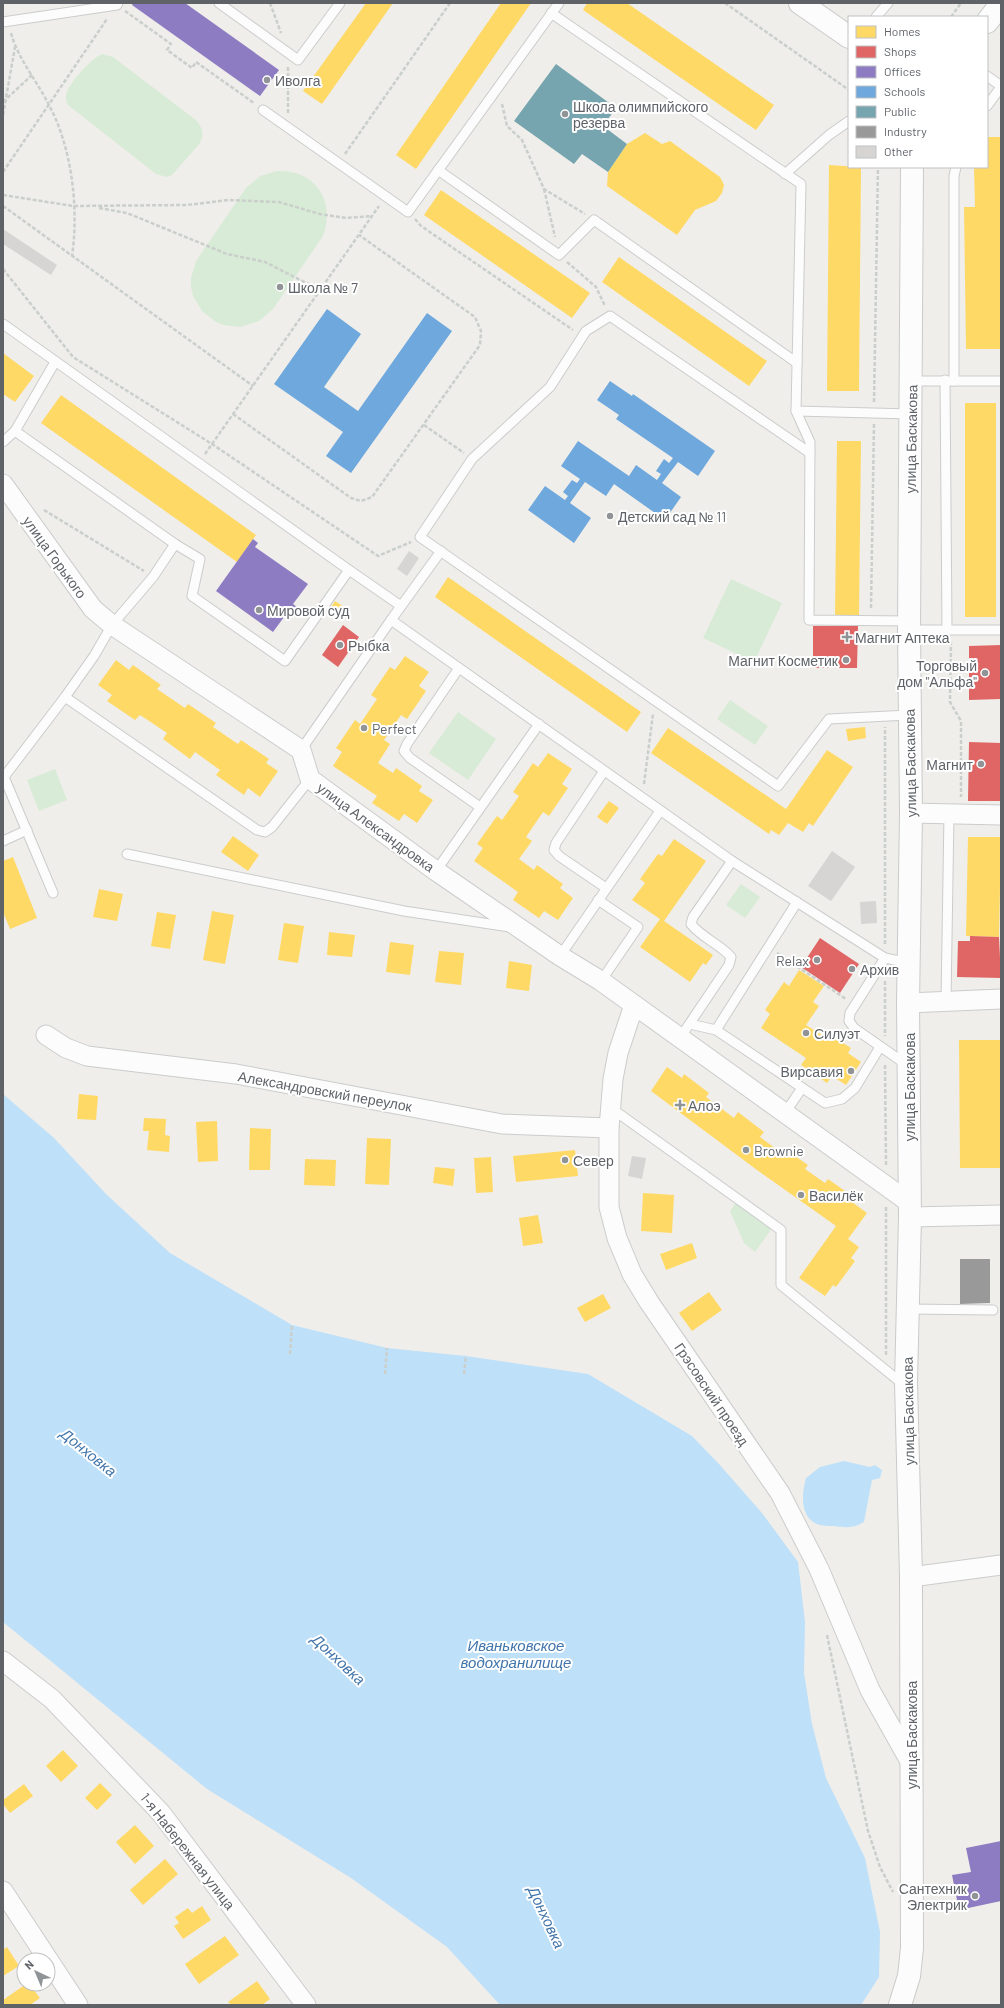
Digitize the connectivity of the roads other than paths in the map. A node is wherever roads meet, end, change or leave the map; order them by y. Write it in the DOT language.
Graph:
graph roads {
  1 [pos="219,3"];
  2 [pos="340,3"];
  3 [pos="559,3"];
  4 [pos="800,3"];
  5 [pos="888,3"];
  6 [pos="117,4"];
  7 [pos="551,13"];
  8 [pos="877,16"];
  9 [pos="5,22"];
  10 [pos="848,36"];
  11 [pos="988,77"];
  12 [pos="1001,87"];
  13 [pos="988,105"];
  14 [pos="263,110"];
  15 [pos="848,122"];
  16 [pos="912,168"];
  17 [pos="956,168"];
  18 [pos="438,170"];
  19 [pos="785,174"];
  20 [pos="3,324"];
  21 [pos="55,362"];
  22 [pos="797,363"];
  23 [pos="912,381"];
  24 [pos="950,381"];
  25 [pos="1001,381"];
  26 [pos="796,410"];
  27 [pos="911,414"];
  28 [pos="15,431"];
  29 [pos="3,442"];
  30 [pos="810,453"];
  31 [pos="3,484"];
  32 [pos="175,544"];
  33 [pos="441,551"];
  34 [pos="349,570"];
  35 [pos="401,606"];
  36 [pos="391,620"];
  37 [pos="112,625"];
  38 [pos="909,625"];
  39 [pos="947,630"];
  40 [pos="1001,630"];
  41 [pos="459,668"];
  42 [pos="65,697"];
  43 [pos="909,715"];
  44 [pos="539,724"];
  45 [pos="301,750"];
  46 [pos="604,771"];
  47 [pos="4,775"];
  48 [pos="310,779"];
  49 [pos="480,807"];
  50 [pos="660,811"];
  51 [pos="911,813"];
  52 [pos="955,814"];
  53 [pos="1001,815"];
  54 [pos="27,830"];
  55 [pos="3,841"];
  56 [pos="127,854"];
  57 [pos="732,861"];
  58 [pos="436,872"];
  59 [pos="606,888"];
  60 [pos="52,893"];
  61 [pos="598,900"];
  62 [pos="797,902"];
  63 [pos="519,928"];
  64 [pos="560,956"];
  65 [pos="885,958"];
  66 [pos="909,962"];
  67 [pos="601,981"];
  68 [pos="1001,999"];
  69 [pos="946,1001"];
  70 [pos="908,1003"];
  71 [pos="634,1005"];
  72 [pos="716,1030"];
  73 [pos="685,1031"];
  74 [pos="46,1035"];
  75 [pos="880,1047"];
  76 [pos="909,1066"];
  77 [pos="802,1088"];
  78 [pos="611,1108"];
  79 [pos="785,1113"];
  80 [pos="608,1128"];
  81 [pos="910,1210"];
  82 [pos="1001,1215"];
  83 [pos="908,1309"];
  84 [pos="993,1310"];
  85 [pos="907,1388"];
  86 [pos="1001,1565"];
  87 [pos="911,1577"];
  88 [pos="3,1661"];
  89 [pos="911,1763"];
  90 [pos="3,1891"];
  91 [pos="78,2005"];
  92 [pos="306,2005"];
  93 [pos="900,2005"];
  1 -- 2 [label="lane"];
  3 -- 7 [label="lane"];
  4 -- 10 [label="street"];
  5 -- 8 [label="lane"];
  6 -- 9 [label="lane"];
  7 -- 18 [label="lane"];
  7 -- 19 [label="lane"];
  11 -- 12 [label="lane"];
  12 -- 13 [label="lane"];
  14 -- 18 [label="lane"];
  15 -- 19 [label="lane"];
  16 -- 23 [label="street, улица Баскакова"];
  17 -- 24 [label="lane"];
  18 -- 22 [label="lane"];
  19 -- 22 [label="lane"];
  20 -- 21 [label="lane"];
  21 -- 28 [label="lane"];
  21 -- 34 [label="lane"];
  22 -- 26 [label="lane"];
  23 -- 24 [label="lane"];
  23 -- 27 [label="street, улица Баскакова"];
  24 -- 25 [label="lane"];
  24 -- 39 [label="lane"];
  26 -- 27 [label="lane"];
  26 -- 30 [label="lane"];
  27 -- 38 [label="street, улица Баскакова"];
  28 -- 29 [label="lane"];
  28 -- 32 [label="lane"];
  30 -- 33 [label="lane"];
  30 -- 38 [label="lane"];
  31 -- 37 [label="street, улица Горького"];
  32 -- 34 [label="lane"];
  32 -- 37 [label="lane"];
  33 -- 35 [label="lane"];
  33 -- 43 [label="lane"];
  34 -- 35 [label="lane"];
  35 -- 36 [label="lane"];
  36 -- 41 [label="lane"];
  36 -- 45 [label="lane"];
  37 -- 42 [label="lane"];
  37 -- 45 [label="street"];
  38 -- 39 [label="lane"];
  38 -- 43 [label="street, улица Баскакова"];
  39 -- 40 [label="lane"];
  41 -- 44 [label="lane"];
  41 -- 49 [label="lane"];
  42 -- 47 [label="lane"];
  42 -- 48 [label="lane"];
  43 -- 51 [label="street, улица Баскакова"];
  44 -- 46 [label="lane"];
  44 -- 49 [label="lane"];
  45 -- 48 [label="street, улица Александровка"];
  46 -- 50 [label="lane"];
  46 -- 59 [label="lane"];
  47 -- 54 [label="lane"];
  48 -- 58 [label="street, улица Александровка"];
  49 -- 58 [label="lane"];
  50 -- 57 [label="lane"];
  50 -- 59 [label="lane"];
  51 -- 52 [label="street"];
  51 -- 66 [label="street, улица Баскакова"];
  52 -- 53 [label="street"];
  52 -- 69 [label="lane"];
  54 -- 55 [label="lane"];
  54 -- 60 [label="lane"];
  56 -- 63 [label="lane"];
  57 -- 62 [label="lane"];
  57 -- 73 [label="lane"];
  58 -- 63 [label="street, улица Александровка"];
  59 -- 61 [label="lane"];
  61 -- 64 [label="lane"];
  61 -- 67 [label="lane"];
  62 -- 65 [label="lane"];
  62 -- 72 [label="lane"];
  63 -- 64 [label="street, улица Александровка"];
  64 -- 67 [label="street, улица Александровка"];
  65 -- 66 [label="lane"];
  65 -- 75 [label="lane"];
  66 -- 70 [label="street, улица Баскакова"];
  67 -- 71 [label="street, улица Александровка"];
  68 -- 69 [label="street"];
  69 -- 70 [label="street"];
  70 -- 76 [label="street, улица Баскакова"];
  71 -- 73 [label="street, улица Александровка"];
  71 -- 78 [label="street, Грэсовский проезд"];
  72 -- 73 [label="lane"];
  72 -- 77 [label="lane"];
  73 -- 79 [label="street, улица Александровка"];
  74 -- 80 [label="street, Александровский переулок"];
  75 -- 76 [label="lane"];
  75 -- 77 [label="lane"];
  76 -- 81 [label="street, улица Баскакова"];
  77 -- 79 [label="lane"];
  78 -- 80 [label="street, Грэсовский проезд"];
  78 -- 85 [label="lane"];
  79 -- 81 [label="street, улица Александровка"];
  80 -- 89 [label="street, Грэсовский проезд"];
  81 -- 82 [label="street"];
  81 -- 83 [label="street, улица Баскакова"];
  83 -- 84 [label="lane"];
  83 -- 85 [label="street, улица Баскакова"];
  85 -- 87 [label="street, улица Баскакова"];
  86 -- 87 [label="street"];
  87 -- 89 [label="street, улица Баскакова"];
  88 -- 92 [label="street, 1-я Набережная улица"];
  89 -- 93 [label="street, улица Баскакова"];
  90 -- 91 [label="street"];
}
